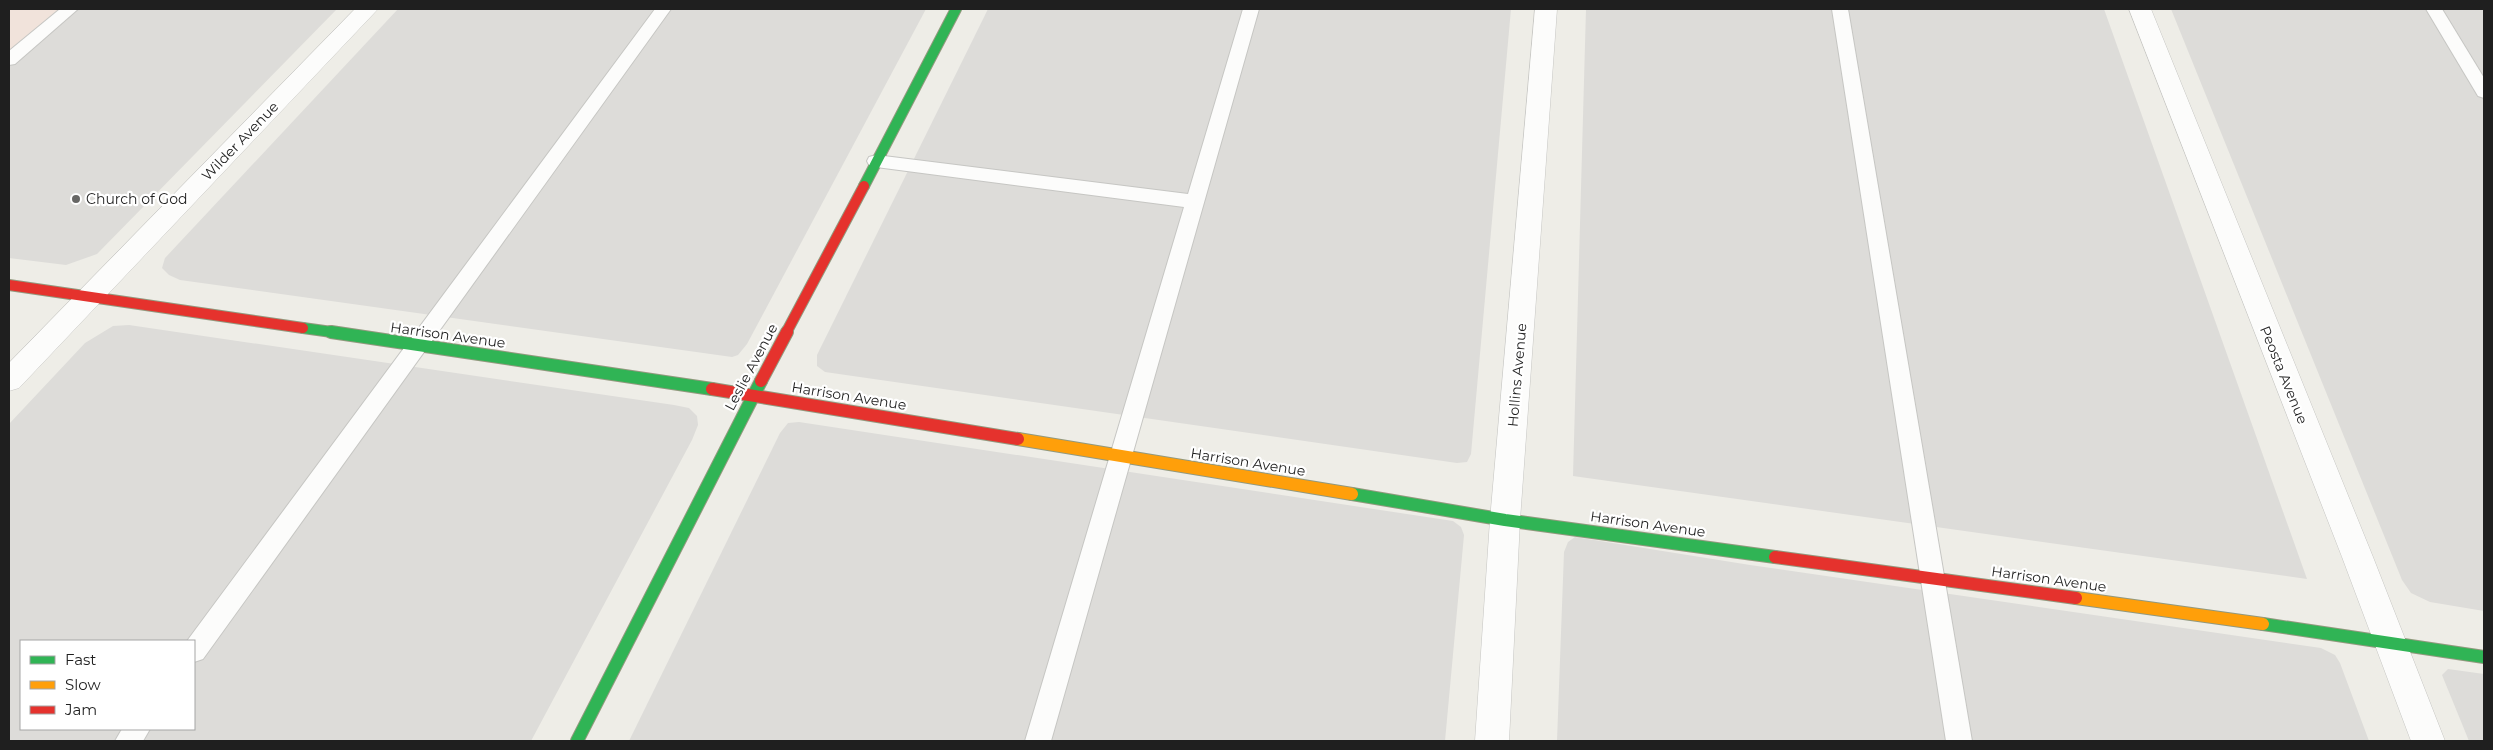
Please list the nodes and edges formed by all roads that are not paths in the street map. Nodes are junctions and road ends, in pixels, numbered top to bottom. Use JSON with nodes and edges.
{"nodes":[{"id":1,"x":70,"y":9,"type":"edge"},
{"id":2,"x":367,"y":9,"type":"edge"},
{"id":3,"x":664,"y":9,"type":"edge"},
{"id":4,"x":956,"y":9,"type":"edge"},
{"id":5,"x":1252,"y":9,"type":"edge"},
{"id":6,"x":1546,"y":9,"type":"edge"},
{"id":7,"x":1840,"y":9,"type":"edge"},
{"id":8,"x":2140,"y":9,"type":"edge"},
{"id":9,"x":2434,"y":9,"type":"edge"},
{"id":10,"x":9,"y":60,"type":"edge"},
{"id":11,"x":2484,"y":92,"type":"edge"},
{"id":12,"x":876,"y":161,"type":"junction"},
{"id":13,"x":1195,"y":202,"type":"junction"},
{"id":14,"x":9,"y":285,"type":"edge"},
{"id":15,"x":89,"y":297,"type":"junction"},
{"id":16,"x":416,"y":346,"type":"junction"},
{"id":17,"x":9,"y":380,"type":"edge"},
{"id":18,"x":754,"y":395,"type":"junction"},
{"id":19,"x":1120,"y":456,"type":"junction"},
{"id":20,"x":1506,"y":520,"type":"junction"},
{"id":21,"x":1932,"y":578,"type":"junction"},
{"id":22,"x":2391,"y":642,"type":"junction"},
{"id":23,"x":195,"y":650,"type":"edge"},
{"id":24,"x":2484,"y":657,"type":"edge"},
{"id":25,"x":136,"y":730,"type":"edge"},
{"id":26,"x":128,"y":741,"type":"edge"},
{"id":27,"x":577,"y":741,"type":"edge"},
{"id":28,"x":1038,"y":741,"type":"edge"},
{"id":29,"x":1492,"y":741,"type":"edge"},
{"id":30,"x":1959,"y":741,"type":"edge"},
{"id":31,"x":2428,"y":741,"type":"edge"}],
"edges":[{"from":1,"to":10,"type":"lane"},
{"from":2,"to":15,"type":"street","name":"Wilder Avenue"},
{"from":3,"to":16,"type":"lane"},
{"from":4,"to":12,"type":"street","name":"Leslie Avenue"},
{"from":5,"to":13,"type":"lane"},
{"from":6,"to":20,"type":"street","name":"Hollins Avenue"},
{"from":7,"to":21,"type":"lane"},
{"from":8,"to":22,"type":"street","name":"Peosta Avenue"},
{"from":9,"to":11,"type":"lane"},
{"from":12,"to":13,"type":"lane"},
{"from":12,"to":18,"type":"street","name":"Leslie Avenue"},
{"from":13,"to":19,"type":"lane"},
{"from":14,"to":15,"type":"street","name":"Harrison Avenue"},
{"from":15,"to":16,"type":"street","name":"Harrison Avenue"},
{"from":15,"to":17,"type":"street","name":"Wilder Avenue"},
{"from":16,"to":18,"type":"street","name":"Harrison Avenue"},
{"from":16,"to":23,"type":"lane"},
{"from":18,"to":19,"type":"street","name":"Harrison Avenue"},
{"from":18,"to":27,"type":"street","name":"Leslie Avenue"},
{"from":19,"to":20,"type":"street","name":"Harrison Avenue"},
{"from":19,"to":28,"type":"lane"},
{"from":20,"to":21,"type":"street","name":"Harrison Avenue"},
{"from":20,"to":29,"type":"street","name":"Hollins Avenue"},
{"from":21,"to":22,"type":"street","name":"Harrison Avenue"},
{"from":21,"to":30,"type":"lane"},
{"from":22,"to":24,"type":"street","name":"Harrison Avenue"},
{"from":22,"to":31,"type":"street","name":"Peosta Avenue"},
{"from":25,"to":26,"type":"lane"}]}
